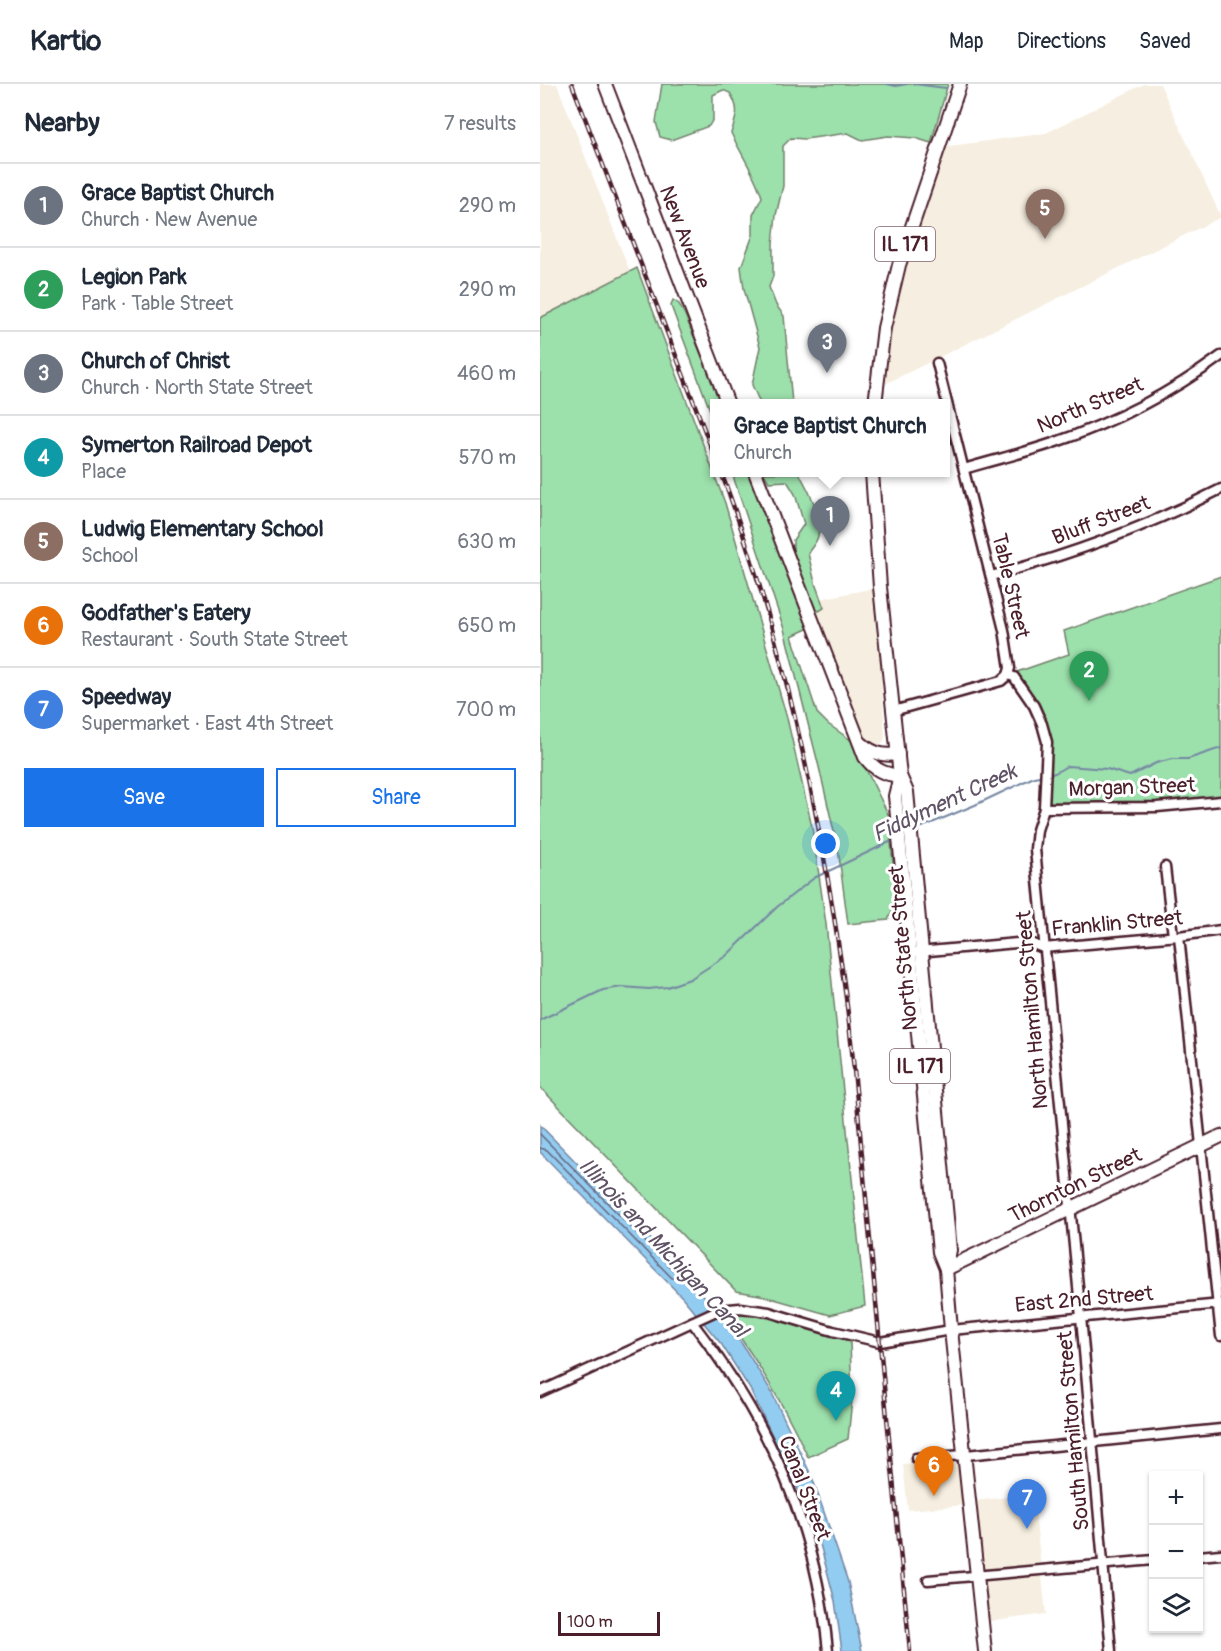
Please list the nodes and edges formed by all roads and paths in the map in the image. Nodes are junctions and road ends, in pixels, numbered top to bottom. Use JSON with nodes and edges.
{"nodes":[{"id":1,"x":605,"y":84,"type":"edge"},
{"id":2,"x":959,"y":88,"type":"edge"},
{"id":3,"x":1221,"y":356,"type":"edge"},
{"id":4,"x":937,"y":363,"type":"dead end"},
{"id":5,"x":726,"y":399,"type":"edge"},
{"id":6,"x":876,"y":399,"type":"edge"},
{"id":7,"x":946,"y":399,"type":"edge"},
{"id":8,"x":950,"y":414,"type":"edge"},
{"id":9,"x":964,"y":469,"type":"junction"},
{"id":10,"x":757,"y":477,"type":"edge"},
{"id":11,"x":873,"y":477,"type":"edge"},
{"id":12,"x":1221,"y":489,"type":"edge"},
{"id":13,"x":991,"y":576,"type":"junction"},
{"id":14,"x":1008,"y":675,"type":"junction"},
{"id":15,"x":893,"y":711,"type":"junction"},
{"id":16,"x":862,"y":744,"type":"junction"},
{"id":17,"x":898,"y":754,"type":"junction"},
{"id":18,"x":900,"y":776,"type":"junction"},
{"id":19,"x":1221,"y":801,"type":"edge"},
{"id":20,"x":1044,"y":808,"type":"junction"},
{"id":21,"x":1166,"y":867,"type":"dead end"},
{"id":22,"x":1221,"y":930,"type":"edge"},
{"id":23,"x":1176,"y":936,"type":"junction"},
{"id":24,"x":1043,"y":948,"type":"junction"},
{"id":25,"x":922,"y":952,"type":"junction"},
{"id":26,"x":909,"y":953,"type":"junction"},
{"id":27,"x":1221,"y":1136,"type":"edge"},
{"id":28,"x":1201,"y":1146,"type":"junction"},
{"id":29,"x":1069,"y":1209,"type":"junction"},
{"id":30,"x":946,"y":1269,"type":"junction"},
{"id":31,"x":1220,"y":1304,"type":"edge"},
{"id":32,"x":1081,"y":1317,"type":"junction"},
{"id":33,"x":692,"y":1322,"type":"junction"},
{"id":34,"x":951,"y":1330,"type":"junction"},
{"id":35,"x":1221,"y":1336,"type":"edge"},
{"id":36,"x":540,"y":1392,"type":"edge"},
{"id":37,"x":1221,"y":1429,"type":"edge"},
{"id":38,"x":1092,"y":1442,"type":"junction"},
{"id":39,"x":966,"y":1455,"type":"junction"},
{"id":40,"x":916,"y":1458,"type":"dead end"},
{"id":41,"x":1221,"y":1554,"type":"edge"},
{"id":42,"x":1203,"y":1556,"type":"edge"},
{"id":43,"x":1149,"y":1560,"type":"edge"},
{"id":44,"x":1103,"y":1565,"type":"junction"},
{"id":45,"x":977,"y":1576,"type":"junction"},
{"id":46,"x":928,"y":1580,"type":"dead end"},
{"id":47,"x":828,"y":1651,"type":"edge"},
{"id":48,"x":985,"y":1651,"type":"edge"},
{"id":49,"x":1111,"y":1651,"type":"edge"}],
"edges":[{"from":1,"to":5,"type":"main road","name":"New Avenue"},
{"from":2,"to":6,"type":"main road","number":"IL 171"},
{"from":3,"to":9,"type":"street","name":"North Street"},
{"from":4,"to":7,"type":"street","name":"Table Street"},
{"from":8,"to":9,"type":"street","name":"Table Street"},
{"from":9,"to":13,"type":"street","name":"Table Street"},
{"from":10,"to":16,"type":"main road"},
{"from":11,"to":15,"type":"main road","name":"North State Street","number":"IL 171"},
{"from":12,"to":13,"type":"street","name":"Bluff Street"},
{"from":13,"to":14,"type":"street","name":"Table Street"},
{"from":14,"to":15,"type":"street"},
{"from":14,"to":20,"type":"street"},
{"from":15,"to":17,"type":"main road","name":"North State Street","number":"IL 171"},
{"from":16,"to":17,"type":"main road"},
{"from":16,"to":18,"type":"main road"},
{"from":17,"to":18,"type":"main road","name":"North State Street","number":"IL 171"},
{"from":18,"to":25,"type":"main road","name":"North State Street","number":"IL 171"},
{"from":18,"to":26,"type":"main road","name":"North State Street","number":"IL 171"},
{"from":19,"to":20,"type":"street","name":"Morgan Street"},
{"from":20,"to":24,"type":"street","name":"North Hamilton Street"},
{"from":21,"to":23,"type":"street"},
{"from":22,"to":23,"type":"street","name":"Franklin Street"},
{"from":23,"to":24,"type":"street","name":"Franklin Street"},
{"from":23,"to":28,"type":"street"},
{"from":24,"to":25,"type":"street","name":"Franklin Street"},
{"from":24,"to":29,"type":"street","name":"North Hamilton Street"},
{"from":25,"to":26,"type":"street","name":"Franklin Street"},
{"from":25,"to":30,"type":"main road","name":"North State Street","number":"IL 171"},
{"from":26,"to":30,"type":"main road","name":"North State Street","number":"IL 171"},
{"from":27,"to":28,"type":"main road","name":"Thornton Street"},
{"from":28,"to":29,"type":"main road","name":"Thornton Street"},
{"from":28,"to":31,"type":"street"},
{"from":29,"to":30,"type":"main road","name":"Thornton Street"},
{"from":29,"to":32,"type":"street","name":"South Hamilton Street"},
{"from":30,"to":34,"type":"main road","number":"IL 171"},
{"from":31,"to":32,"type":"street","name":"East 2nd Street"},
{"from":31,"to":35,"type":"street"},
{"from":32,"to":34,"type":"street","name":"East 2nd Street"},
{"from":32,"to":38,"type":"street","name":"South Hamilton Street"},
{"from":33,"to":34,"type":"street","name":"East 2nd Street"},
{"from":33,"to":36,"type":"street"},
{"from":33,"to":47,"type":"street","name":"Canal Street"},
{"from":34,"to":39,"type":"main road","number":"IL 171"},
{"from":37,"to":38,"type":"street"},
{"from":38,"to":39,"type":"street"},
{"from":38,"to":44,"type":"street","name":"South Hamilton Street"},
{"from":39,"to":40,"type":"street"},
{"from":39,"to":45,"type":"main road","number":"IL 171"},
{"from":41,"to":42,"type":"street"},
{"from":43,"to":44,"type":"street"},
{"from":44,"to":45,"type":"street"},
{"from":44,"to":49,"type":"street","name":"South Hamilton Street"},
{"from":45,"to":46,"type":"street"},
{"from":45,"to":48,"type":"main road","number":"IL 171"}]}
